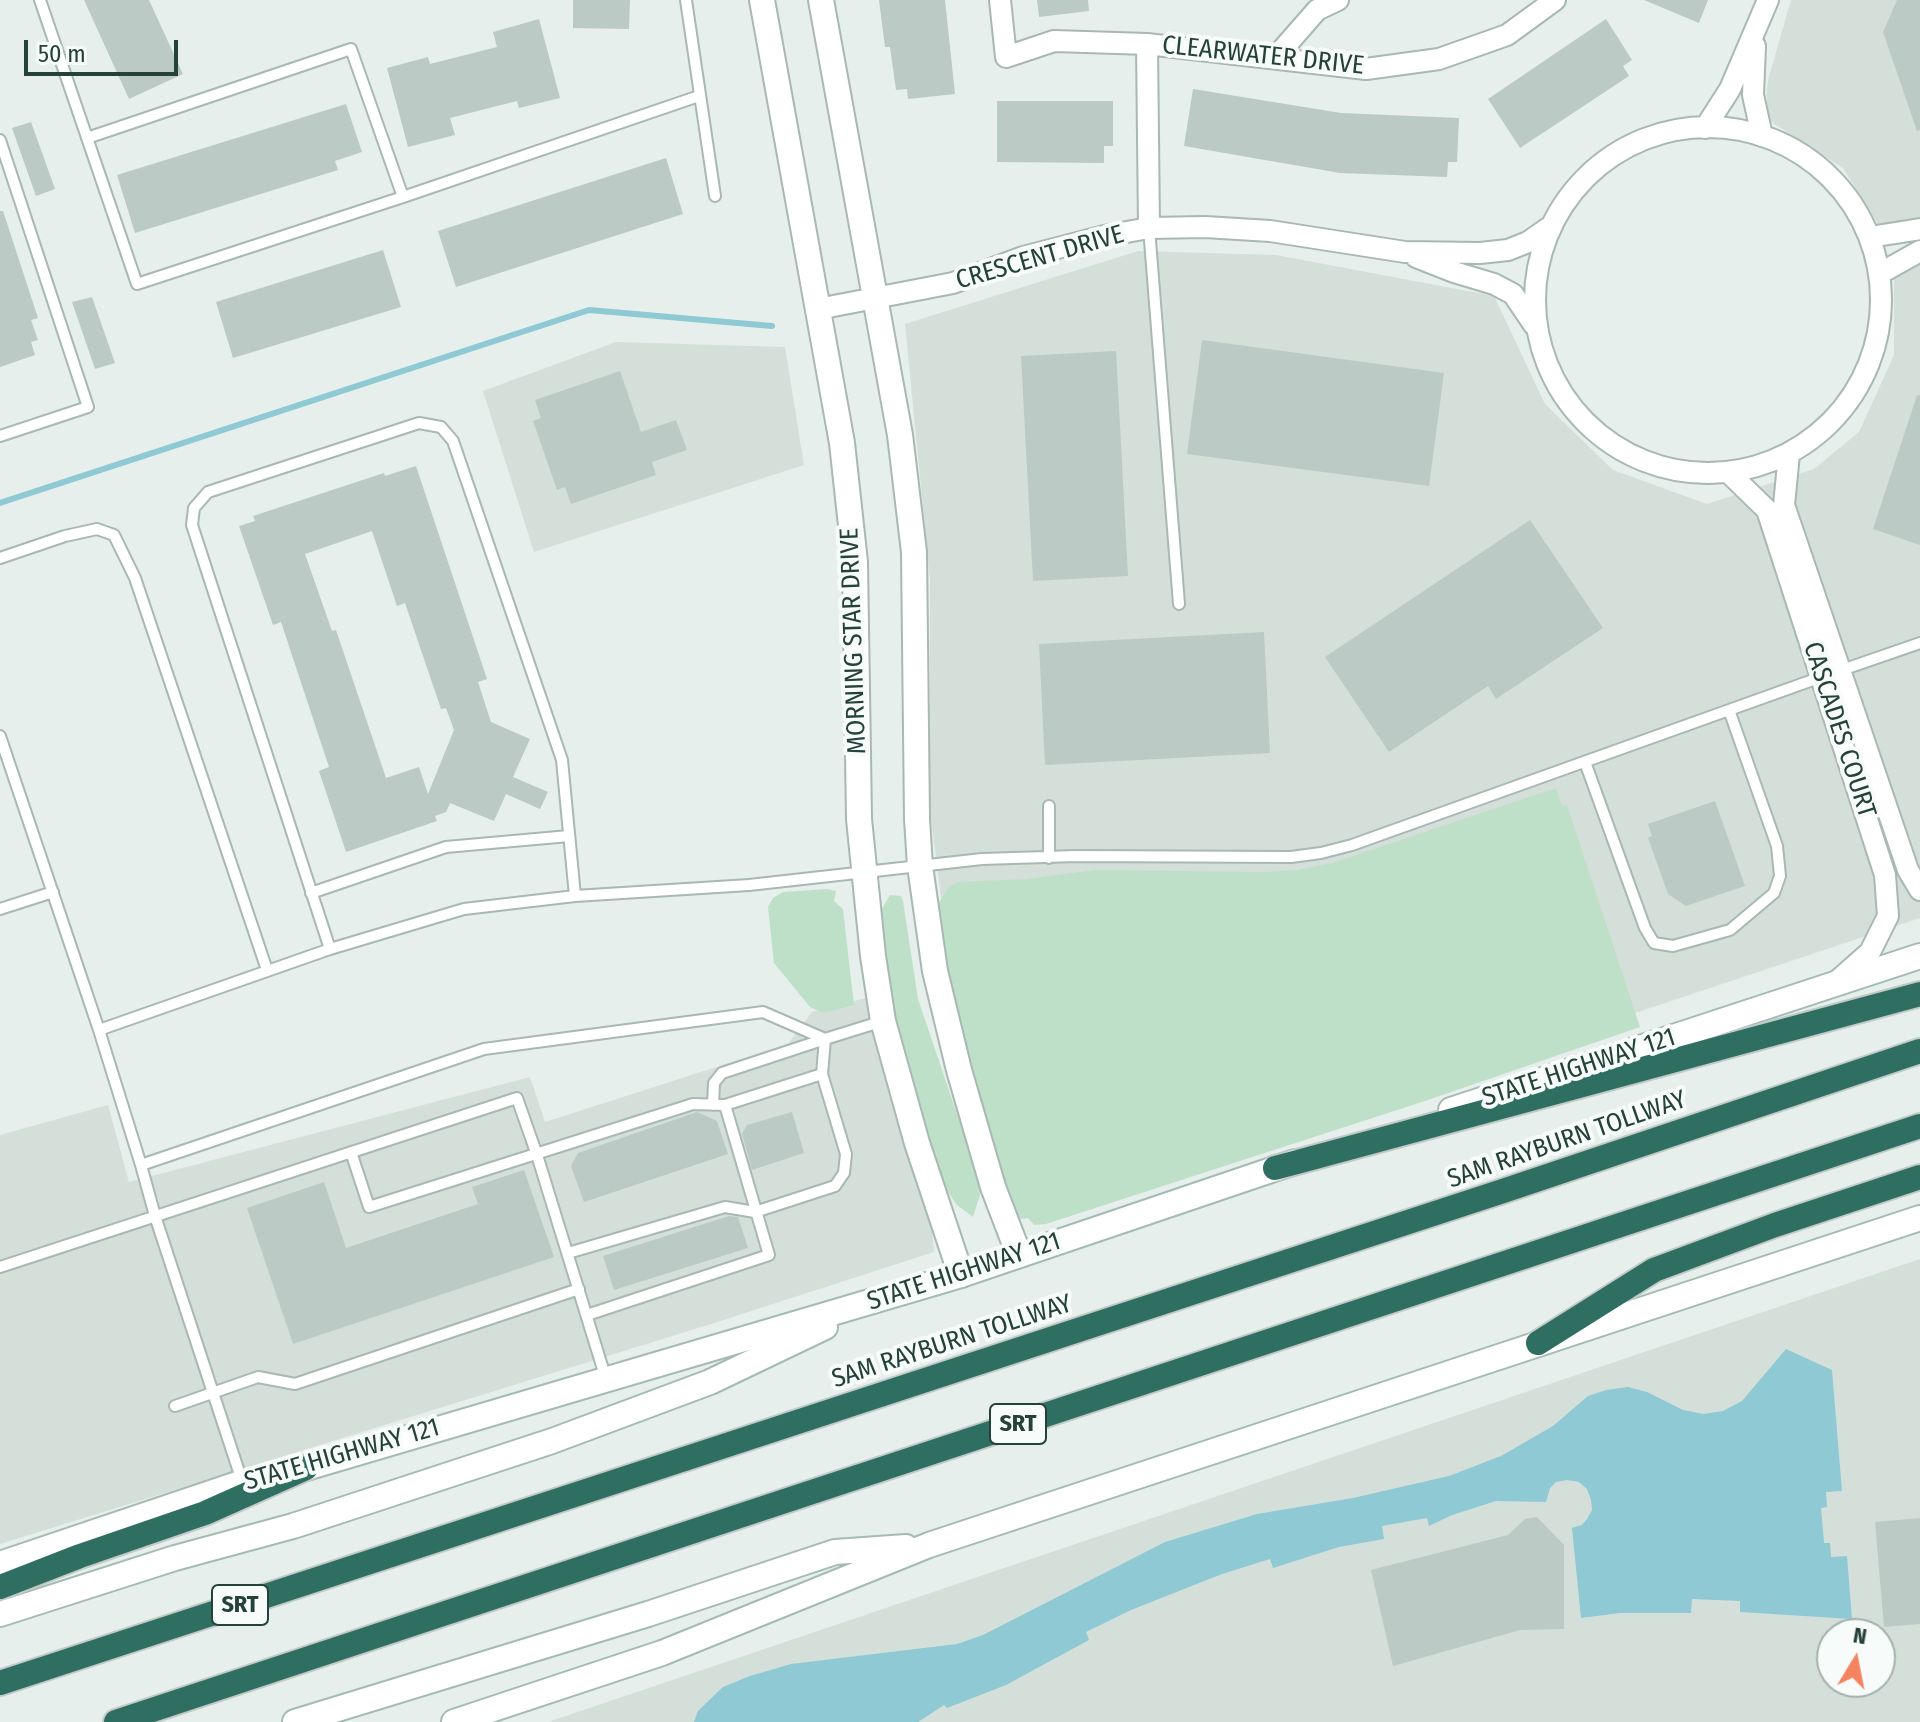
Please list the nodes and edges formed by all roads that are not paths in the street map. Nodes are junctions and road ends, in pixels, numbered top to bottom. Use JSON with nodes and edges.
{"nodes":[{"id":1,"x":40,"y":0,"type":"edge"},
{"id":2,"x":686,"y":0,"type":"edge"},
{"id":3,"x":762,"y":0,"type":"edge"},
{"id":4,"x":821,"y":0,"type":"edge"},
{"id":5,"x":1000,"y":0,"type":"edge"},
{"id":6,"x":1338,"y":0,"type":"edge"},
{"id":7,"x":1555,"y":0,"type":"edge"},
{"id":8,"x":1768,"y":0,"type":"edge"},
{"id":9,"x":1757,"y":31,"type":"junction"},
{"id":10,"x":1147,"y":44,"type":"junction"},
{"id":11,"x":1275,"y":58,"type":"junction"},
{"id":12,"x":699,"y":96,"type":"junction"},
{"id":13,"x":1705,"y":128,"type":"junction"},
{"id":14,"x":1762,"y":136,"type":"junction"},
{"id":15,"x":87,"y":138,"type":"junction"},
{"id":16,"x":0,"y":140,"type":"edge"},
{"id":17,"x":715,"y":196,"type":"dead end"},
{"id":18,"x":403,"y":197,"type":"junction"},
{"id":19,"x":1149,"y":228,"type":"junction"},
{"id":20,"x":1548,"y":228,"type":"junction"},
{"id":21,"x":1920,"y":229,"type":"edge"},
{"id":22,"x":1870,"y":237,"type":"junction"},
{"id":23,"x":1920,"y":251,"type":"edge"},
{"id":24,"x":1405,"y":252,"type":"junction"},
{"id":25,"x":1879,"y":274,"type":"junction"},
{"id":26,"x":874,"y":300,"type":"junction"},
{"id":27,"x":818,"y":309,"type":"junction"},
{"id":28,"x":1534,"y":325,"type":"junction"},
{"id":29,"x":0,"y":436,"type":"edge"},
{"id":30,"x":1789,"y":454,"type":"junction"},
{"id":31,"x":1729,"y":473,"type":"junction"},
{"id":32,"x":0,"y":558,"type":"edge"},
{"id":33,"x":1179,"y":604,"type":"dead end"},
{"id":34,"x":1920,"y":643,"type":"edge"},
{"id":35,"x":1831,"y":674,"type":"junction"},
{"id":36,"x":1729,"y":710,"type":"junction"},
{"id":37,"x":0,"y":736,"type":"edge"},
{"id":38,"x":1585,"y":762,"type":"junction"},
{"id":39,"x":1049,"y":806,"type":"dead end"},
{"id":40,"x":569,"y":836,"type":"junction"},
{"id":41,"x":1049,"y":858,"type":"junction"},
{"id":42,"x":920,"y":866,"type":"junction"},
{"id":43,"x":863,"y":872,"type":"junction"},
{"id":44,"x":1920,"y":890,"type":"edge"},
{"id":45,"x":53,"y":892,"type":"junction"},
{"id":46,"x":311,"y":893,"type":"junction"},
{"id":47,"x":575,"y":896,"type":"junction"},
{"id":48,"x":0,"y":909,"type":"edge"},
{"id":49,"x":330,"y":949,"type":"junction"},
{"id":50,"x":1920,"y":956,"type":"edge"},
{"id":51,"x":267,"y":970,"type":"junction"},
{"id":52,"x":1831,"y":986,"type":"junction"},
{"id":53,"x":1920,"y":994,"type":"edge"},
{"id":54,"x":883,"y":1021,"type":"junction"},
{"id":55,"x":99,"y":1030,"type":"junction"},
{"id":56,"x":825,"y":1039,"type":"junction"},
{"id":57,"x":1920,"y":1051,"type":"edge"},
{"id":58,"x":822,"y":1074,"type":"junction"},
{"id":59,"x":719,"y":1105,"type":"junction"},
{"id":60,"x":1920,"y":1126,"type":"edge"},
{"id":61,"x":351,"y":1152,"type":"junction"},
{"id":62,"x":537,"y":1155,"type":"junction"},
{"id":63,"x":141,"y":1165,"type":"junction"},
{"id":64,"x":1275,"y":1168,"type":"junction"},
{"id":65,"x":1920,"y":1177,"type":"edge"},
{"id":66,"x":755,"y":1212,"type":"junction"},
{"id":67,"x":155,"y":1216,"type":"junction"},
{"id":68,"x":1920,"y":1218,"type":"edge"},
{"id":69,"x":568,"y":1253,"type":"junction"},
{"id":70,"x":1019,"y":1255,"type":"junction"},
{"id":71,"x":0,"y":1267,"type":"edge"},
{"id":72,"x":961,"y":1275,"type":"junction"},
{"id":73,"x":579,"y":1289,"type":"junction"},
{"id":74,"x":892,"y":1295,"type":"junction"},
{"id":75,"x":587,"y":1315,"type":"junction"},
{"id":76,"x":1538,"y":1343,"type":"junction"},
{"id":77,"x":606,"y":1379,"type":"junction"},
{"id":78,"x":213,"y":1392,"type":"junction"},
{"id":79,"x":175,"y":1406,"type":"dead end"},
{"id":80,"x":306,"y":1468,"type":"junction"},
{"id":81,"x":243,"y":1482,"type":"junction"},
{"id":82,"x":929,"y":1545,"type":"junction"},
{"id":83,"x":0,"y":1564,"type":"edge"},
{"id":84,"x":0,"y":1587,"type":"edge"},
{"id":85,"x":0,"y":1614,"type":"edge"},
{"id":86,"x":0,"y":1683,"type":"edge"},
{"id":87,"x":116,"y":1722,"type":"edge"},
{"id":88,"x":295,"y":1722,"type":"edge"},
{"id":89,"x":454,"y":1722,"type":"edge"}],
"edges":[{"from":1,"to":15,"type":"lane"},
{"from":2,"to":12,"type":"lane"},
{"from":3,"to":27,"type":"main road","name":"MORNING STAR DRIVE"},
{"from":4,"to":26,"type":"main road"},
{"from":5,"to":10,"type":"street","name":"CLEARWATER DRIVE"},
{"from":6,"to":11,"type":"street"},
{"from":7,"to":11,"type":"street","name":"CLEARWATER DRIVE"},
{"from":8,"to":9,"type":"street"},
{"from":9,"to":13,"type":"street"},
{"from":9,"to":14,"type":"street"},
{"from":10,"to":11,"type":"street","name":"CLEARWATER DRIVE"},
{"from":10,"to":19,"type":"street"},
{"from":12,"to":17,"type":"lane"},
{"from":12,"to":18,"type":"lane"},
{"from":13,"to":14,"type":"street"},
{"from":13,"to":20,"type":"street"},
{"from":14,"to":22,"type":"street"},
{"from":15,"to":18,"type":"lane"},
{"from":15,"to":18,"type":"lane"},
{"from":16,"to":29,"type":"lane"},
{"from":19,"to":24,"type":"street","name":"CRESCENT DRIVE"},
{"from":19,"to":26,"type":"street","name":"CRESCENT DRIVE"},
{"from":19,"to":33,"type":"lane"},
{"from":20,"to":24,"type":"street","name":"CRESCENT DRIVE"},
{"from":20,"to":28,"type":"street"},
{"from":21,"to":22,"type":"street"},
{"from":22,"to":25,"type":"street"},
{"from":23,"to":25,"type":"street"},
{"from":24,"to":28,"type":"street","name":"CRESCENT DRIVE"},
{"from":25,"to":30,"type":"street"},
{"from":26,"to":27,"type":"street","name":"CRESCENT DRIVE"},
{"from":26,"to":42,"type":"main road"},
{"from":27,"to":43,"type":"main road","name":"MORNING STAR DRIVE"},
{"from":28,"to":31,"type":"street"},
{"from":30,"to":31,"type":"street"},
{"from":30,"to":35,"type":"street","name":"CASCADES COURT"},
{"from":31,"to":35,"type":"street","name":"CASCADES COURT"},
{"from":32,"to":51,"type":"lane"},
{"from":34,"to":35,"type":"lane"},
{"from":35,"to":36,"type":"lane"},
{"from":35,"to":44,"type":"street","name":"CASCADES COURT"},
{"from":35,"to":52,"type":"street","name":"CASCADES COURT"},
{"from":36,"to":38,"type":"lane"},
{"from":36,"to":38,"type":"lane"},
{"from":37,"to":45,"type":"lane"},
{"from":38,"to":41,"type":"lane"},
{"from":39,"to":41,"type":"lane"},
{"from":40,"to":46,"type":"lane"},
{"from":40,"to":46,"type":"lane"},
{"from":40,"to":47,"type":"lane"},
{"from":41,"to":42,"type":"lane"},
{"from":42,"to":43,"type":"lane"},
{"from":42,"to":70,"type":"main road"},
{"from":43,"to":47,"type":"lane"},
{"from":43,"to":54,"type":"main road","name":"MORNING STAR DRIVE"},
{"from":45,"to":48,"type":"lane"},
{"from":45,"to":55,"type":"lane"},
{"from":46,"to":49,"type":"lane"},
{"from":47,"to":49,"type":"lane"},
{"from":49,"to":51,"type":"lane"},
{"from":50,"to":52,"type":"main road","name":"STATE HIGHWAY 121"},
{"from":51,"to":55,"type":"lane"},
{"from":52,"to":64,"type":"main road","name":"STATE HIGHWAY 121"},
{"from":53,"to":64,"type":"highway"},
{"from":54,"to":56,"type":"lane"},
{"from":54,"to":72,"type":"main road","name":"MORNING STAR DRIVE"},
{"from":55,"to":63,"type":"lane"},
{"from":56,"to":58,"type":"lane"},
{"from":56,"to":59,"type":"lane"},
{"from":56,"to":63,"type":"lane"},
{"from":57,"to":86,"type":"highway","name":"SAM RAYBURN TOLLWAY","number":"SRT"},
{"from":58,"to":59,"type":"lane"},
{"from":58,"to":66,"type":"lane"},
{"from":59,"to":62,"type":"lane"},
{"from":59,"to":66,"type":"lane"},
{"from":60,"to":87,"type":"highway","number":"SRT"},
{"from":61,"to":62,"type":"lane"},
{"from":61,"to":62,"type":"lane"},
{"from":61,"to":67,"type":"lane"},
{"from":62,"to":69,"type":"lane"},
{"from":63,"to":67,"type":"lane"},
{"from":64,"to":70,"type":"main road","name":"STATE HIGHWAY 121"},
{"from":65,"to":76,"type":"highway"},
{"from":66,"to":69,"type":"lane"},
{"from":66,"to":75,"type":"lane"},
{"from":67,"to":71,"type":"lane"},
{"from":67,"to":78,"type":"lane"},
{"from":68,"to":76,"type":"main road"},
{"from":69,"to":73,"type":"lane"},
{"from":70,"to":72,"type":"main road","name":"STATE HIGHWAY 121"},
{"from":72,"to":74,"type":"main road","name":"STATE HIGHWAY 121"},
{"from":73,"to":75,"type":"lane"},
{"from":73,"to":78,"type":"lane"},
{"from":74,"to":77,"type":"main road","name":"STATE HIGHWAY 121"},
{"from":74,"to":85,"type":"main road"},
{"from":75,"to":77,"type":"lane"},
{"from":76,"to":82,"type":"main road"},
{"from":77,"to":80,"type":"main road","name":"STATE HIGHWAY 121"},
{"from":78,"to":79,"type":"lane"},
{"from":78,"to":81,"type":"lane"},
{"from":80,"to":81,"type":"main road","name":"STATE HIGHWAY 121"},
{"from":80,"to":84,"type":"highway"},
{"from":81,"to":83,"type":"main road","name":"STATE HIGHWAY 121"},
{"from":82,"to":88,"type":"main road"},
{"from":82,"to":89,"type":"main road"}]}
